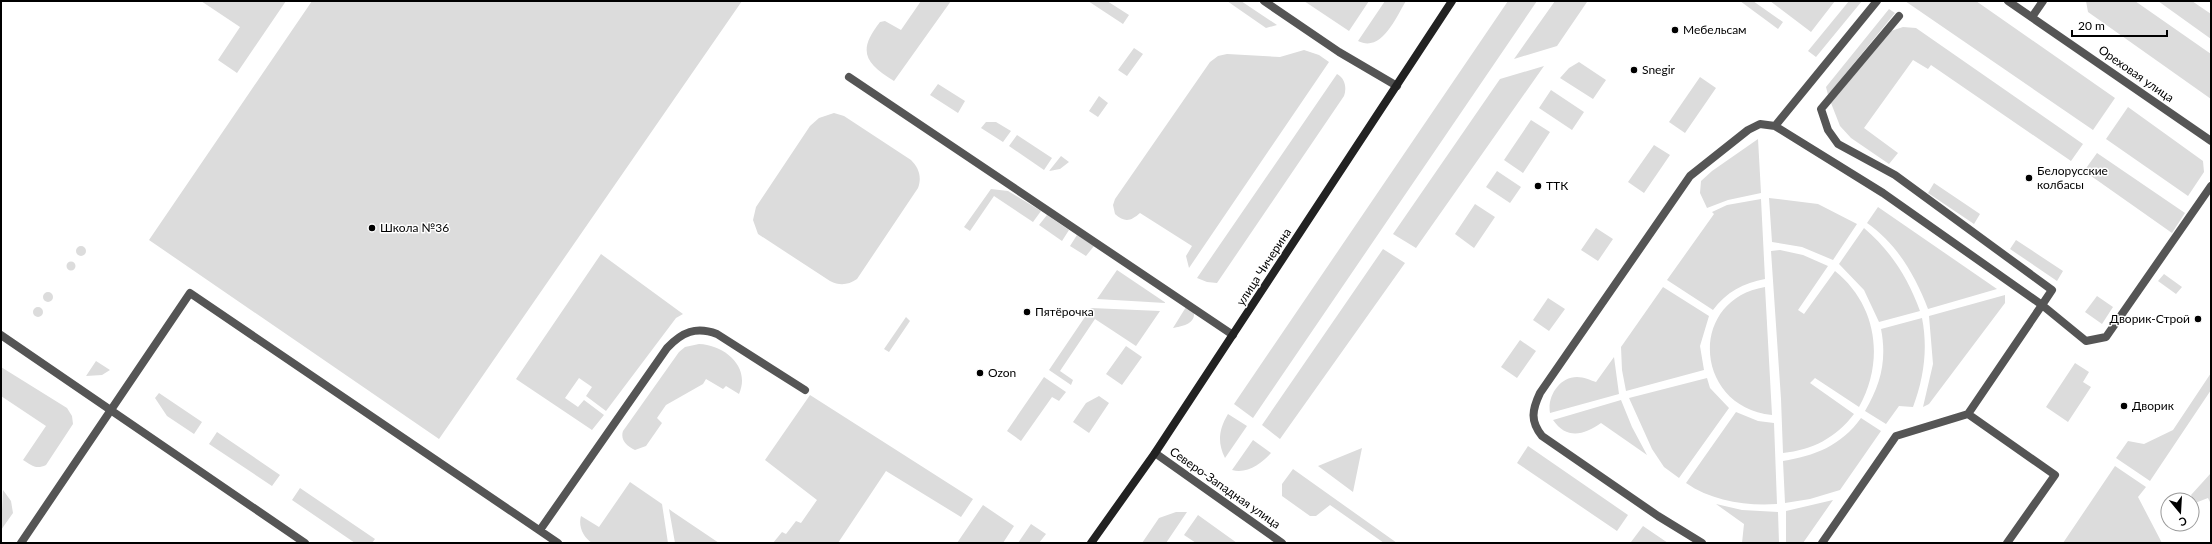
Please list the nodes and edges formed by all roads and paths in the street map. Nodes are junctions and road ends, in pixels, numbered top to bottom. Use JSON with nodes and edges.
{"nodes":[{"id":1,"x":1264,"y":1,"type":"edge"},
{"id":2,"x":1452,"y":1,"type":"edge"},
{"id":3,"x":1877,"y":1,"type":"edge"},
{"id":4,"x":2008,"y":1,"type":"edge"},
{"id":5,"x":2043,"y":1,"type":"edge"},
{"id":6,"x":1899,"y":16,"type":"dead end"},
{"id":7,"x":2032,"y":17,"type":"junction"},
{"id":8,"x":849,"y":77,"type":"dead end"},
{"id":9,"x":1397,"y":86,"type":"junction"},
{"id":10,"x":1775,"y":126,"type":"junction"},
{"id":11,"x":2211,"y":141,"type":"edge"},
{"id":12,"x":2211,"y":186,"type":"edge"},
{"id":13,"x":2042,"y":305,"type":"junction"},
{"id":14,"x":1,"y":335,"type":"edge"},
{"id":15,"x":1233,"y":335,"type":"junction"},
{"id":16,"x":805,"y":390,"type":"dead end"},
{"id":17,"x":110,"y":410,"type":"junction"},
{"id":18,"x":1968,"y":414,"type":"junction"},
{"id":19,"x":1155,"y":453,"type":"junction"},
{"id":20,"x":540,"y":530,"type":"junction"},
{"id":21,"x":21,"y":543,"type":"edge"},
{"id":22,"x":305,"y":543,"type":"edge"},
{"id":23,"x":558,"y":543,"type":"edge"},
{"id":24,"x":1091,"y":543,"type":"edge"},
{"id":25,"x":1282,"y":543,"type":"edge"},
{"id":26,"x":1702,"y":543,"type":"edge"},
{"id":27,"x":1822,"y":543,"type":"edge"},
{"id":28,"x":2007,"y":543,"type":"edge"}],
"edges":[{"from":1,"to":9,"type":"street"},
{"from":2,"to":9,"type":"main road","name":"улица Чичерина"},
{"from":3,"to":10,"type":"street"},
{"from":4,"to":7,"type":"street","name":"Ореховая улица"},
{"from":5,"to":7,"type":"street"},
{"from":6,"to":13,"type":"street"},
{"from":7,"to":11,"type":"street","name":"Ореховая улица"},
{"from":8,"to":15,"type":"street"},
{"from":9,"to":15,"type":"main road","name":"улица Чичерина"},
{"from":10,"to":13,"type":"street"},
{"from":10,"to":26,"type":"street"},
{"from":12,"to":13,"type":"street"},
{"from":13,"to":18,"type":"street"},
{"from":14,"to":17,"type":"street"},
{"from":15,"to":19,"type":"main road","name":"улица Чичерина"},
{"from":16,"to":20,"type":"street"},
{"from":17,"to":20,"type":"street"},
{"from":17,"to":21,"type":"street"},
{"from":17,"to":22,"type":"street"},
{"from":18,"to":27,"type":"street"},
{"from":18,"to":28,"type":"street"},
{"from":19,"to":24,"type":"main road","name":"улица Чичерина"},
{"from":19,"to":25,"type":"street","name":"Северо-Западная улица"},
{"from":20,"to":23,"type":"street"}]}
